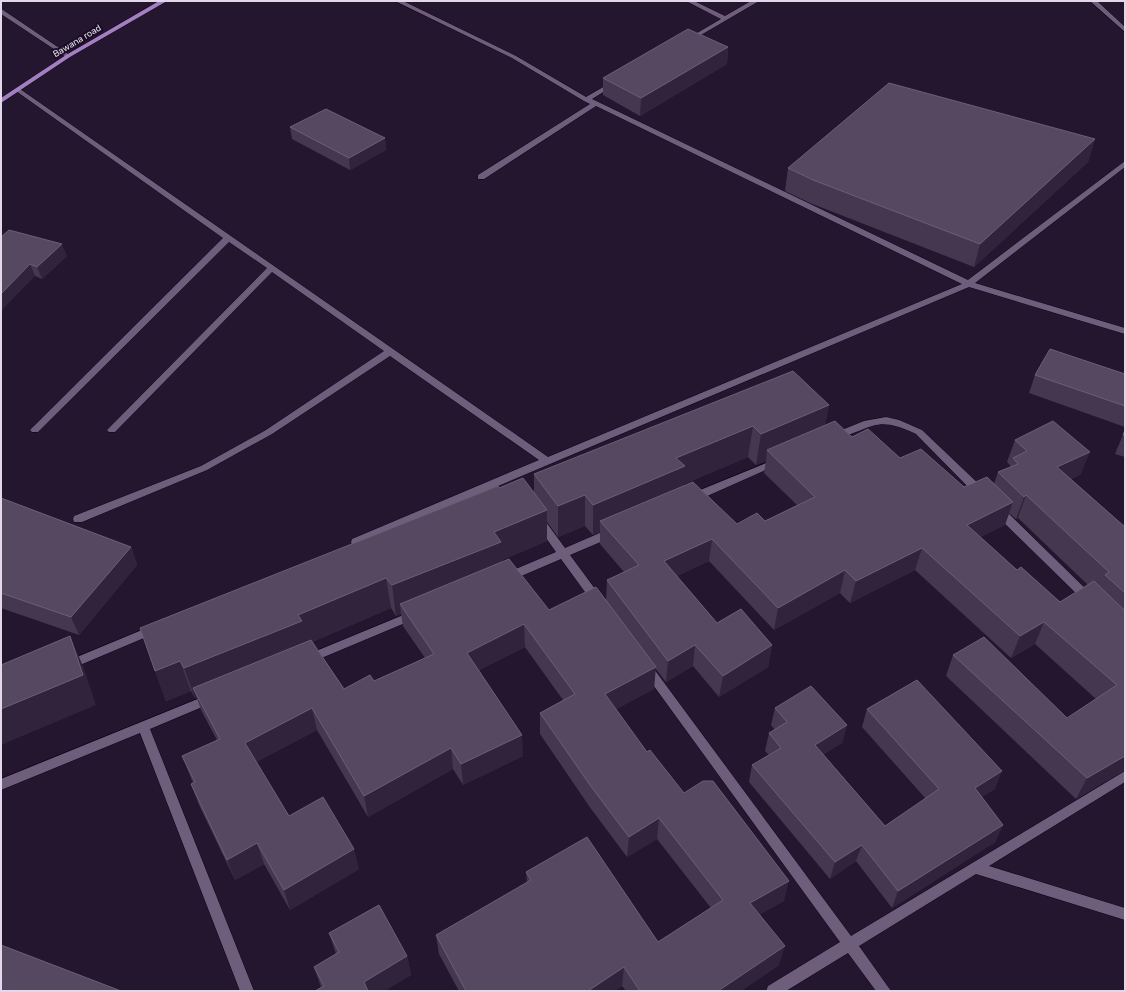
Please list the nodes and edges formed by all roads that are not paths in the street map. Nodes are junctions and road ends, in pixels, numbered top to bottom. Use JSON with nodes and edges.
{"nodes":[{"id":1,"x":164,"y":1,"type":"edge"},
{"id":2,"x":398,"y":1,"type":"edge"},
{"id":3,"x":689,"y":1,"type":"edge"},
{"id":4,"x":756,"y":1,"type":"edge"},
{"id":5,"x":1093,"y":1,"type":"edge"},
{"id":6,"x":1,"y":10,"type":"edge"},
{"id":7,"x":4,"y":16,"type":"edge"},
{"id":8,"x":726,"y":19,"type":"junction"},
{"id":9,"x":1125,"y":30,"type":"edge"},
{"id":10,"x":682,"y":44,"type":"edge"},
{"id":11,"x":68,"y":56,"type":"junction"},
{"id":12,"x":620,"y":80,"type":"edge"},
{"id":13,"x":18,"y":90,"type":"junction"},
{"id":14,"x":586,"y":100,"type":"junction"},
{"id":15,"x":1,"y":101,"type":"edge"},
{"id":16,"x":596,"y":103,"type":"junction"},
{"id":17,"x":1125,"y":163,"type":"edge"},
{"id":18,"x":481,"y":177,"type":"dead end"},
{"id":19,"x":229,"y":237,"type":"junction"},
{"id":20,"x":272,"y":268,"type":"junction"},
{"id":21,"x":969,"y":284,"type":"junction"},
{"id":22,"x":1125,"y":331,"type":"edge"},
{"id":23,"x":391,"y":351,"type":"junction"},
{"id":24,"x":35,"y":430,"type":"dead end"},
{"id":25,"x":112,"y":430,"type":"dead end"},
{"id":26,"x":824,"y":441,"type":"edge"},
{"id":27,"x":788,"y":456,"type":"edge"},
{"id":28,"x":546,"y":460,"type":"junction"},
{"id":29,"x":507,"y":477,"type":"junction"},
{"id":30,"x":517,"y":490,"type":"edge"},
{"id":31,"x":680,"y":503,"type":"edge"},
{"id":32,"x":531,"y":509,"type":"edge"},
{"id":33,"x":78,"y":519,"type":"dead end"},
{"id":34,"x":622,"y":528,"type":"edge"},
{"id":35,"x":346,"y":547,"type":"edge"},
{"id":36,"x":564,"y":554,"type":"junction"},
{"id":37,"x":497,"y":581,"type":"edge"},
{"id":38,"x":1097,"y":608,"type":"edge"},
{"id":39,"x":423,"y":611,"type":"edge"},
{"id":40,"x":606,"y":611,"type":"edge"},
{"id":41,"x":162,"y":625,"type":"edge"},
{"id":42,"x":638,"y":656,"type":"edge"},
{"id":43,"x":298,"y":663,"type":"edge"},
{"id":44,"x":60,"y":670,"type":"edge"},
{"id":45,"x":217,"y":696,"type":"edge"},
{"id":46,"x":143,"y":727,"type":"junction"},
{"id":47,"x":1125,"y":776,"type":"edge"},
{"id":48,"x":1,"y":786,"type":"edge"},
{"id":49,"x":975,"y":868,"type":"junction"},
{"id":50,"x":1125,"y":914,"type":"edge"},
{"id":51,"x":849,"y":945,"type":"junction"},
{"id":52,"x":247,"y":991,"type":"edge"},
{"id":53,"x":773,"y":991,"type":"edge"},
{"id":54,"x":884,"y":991,"type":"edge"}],
"edges":[{"from":1,"to":11,"type":"main road","name":"Bawana road"},
{"from":2,"to":14,"type":"street"},
{"from":3,"to":8,"type":"street"},
{"from":4,"to":8,"type":"street"},
{"from":5,"to":9,"type":"street"},
{"from":6,"to":7,"type":"street"},
{"from":7,"to":11,"type":"street"},
{"from":8,"to":10,"type":"street"},
{"from":11,"to":13,"type":"main road","name":"Bawana road"},
{"from":12,"to":14,"type":"street"},
{"from":13,"to":15,"type":"main road","name":"Bawana road"},
{"from":13,"to":19,"type":"street"},
{"from":14,"to":16,"type":"street"},
{"from":16,"to":18,"type":"street"},
{"from":16,"to":21,"type":"street"},
{"from":17,"to":21,"type":"street"},
{"from":19,"to":20,"type":"street"},
{"from":19,"to":24,"type":"street"},
{"from":20,"to":23,"type":"street"},
{"from":20,"to":25,"type":"street"},
{"from":21,"to":22,"type":"street"},
{"from":21,"to":28,"type":"street"},
{"from":23,"to":28,"type":"street"},
{"from":23,"to":33,"type":"street"},
{"from":26,"to":38,"type":"street"},
{"from":27,"to":31,"type":"street"},
{"from":28,"to":29,"type":"street"},
{"from":29,"to":30,"type":"street"},
{"from":29,"to":35,"type":"street"},
{"from":32,"to":36,"type":"street"},
{"from":34,"to":36,"type":"street"},
{"from":36,"to":37,"type":"street"},
{"from":36,"to":40,"type":"street"},
{"from":39,"to":43,"type":"street"},
{"from":41,"to":44,"type":"street"},
{"from":42,"to":51,"type":"street"},
{"from":45,"to":46,"type":"street"},
{"from":46,"to":48,"type":"street"},
{"from":46,"to":52,"type":"street"},
{"from":47,"to":49,"type":"street"},
{"from":49,"to":50,"type":"street"},
{"from":49,"to":51,"type":"street"},
{"from":51,"to":53,"type":"street"},
{"from":51,"to":54,"type":"street"}]}
